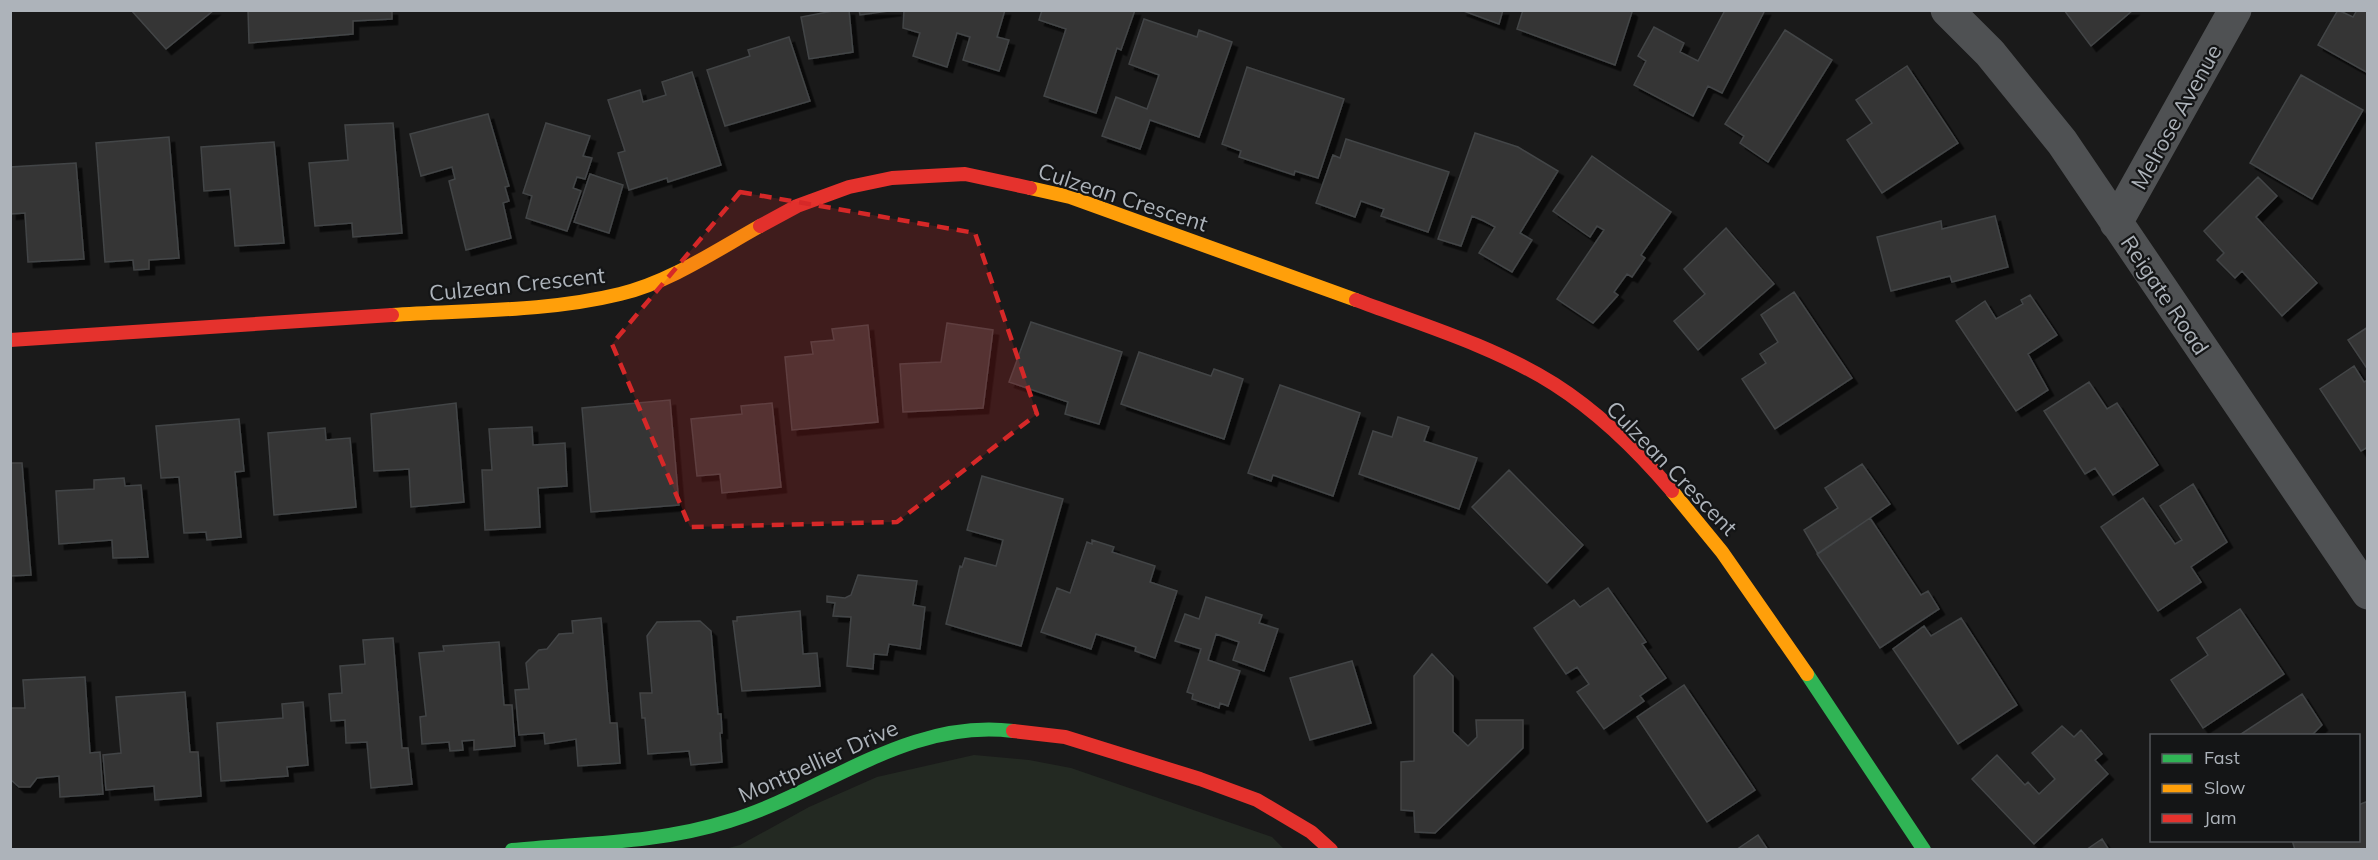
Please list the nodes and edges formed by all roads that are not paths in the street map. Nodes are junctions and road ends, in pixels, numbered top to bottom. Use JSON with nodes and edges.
{"nodes":[{"id":1,"x":1947,"y":10,"type":"edge"},
{"id":2,"x":2235,"y":10,"type":"edge"},
{"id":3,"x":2116,"y":223,"type":"junction"},
{"id":4,"x":10,"y":340,"type":"edge"},
{"id":5,"x":2367,"y":593,"type":"edge"},
{"id":6,"x":512,"y":849,"type":"edge"},
{"id":7,"x":1331,"y":849,"type":"edge"},
{"id":8,"x":1924,"y":849,"type":"edge"}],
"edges":[{"from":1,"to":3,"type":"street","name":"Reigate Road"},
{"from":2,"to":3,"type":"street","name":"Melrose Avenue"},
{"from":3,"to":5,"type":"street","name":"Reigate Road"},
{"from":4,"to":8,"type":"street","name":"Culzean Crescent"},
{"from":6,"to":7,"type":"street","name":"Montpellier Drive"}]}
